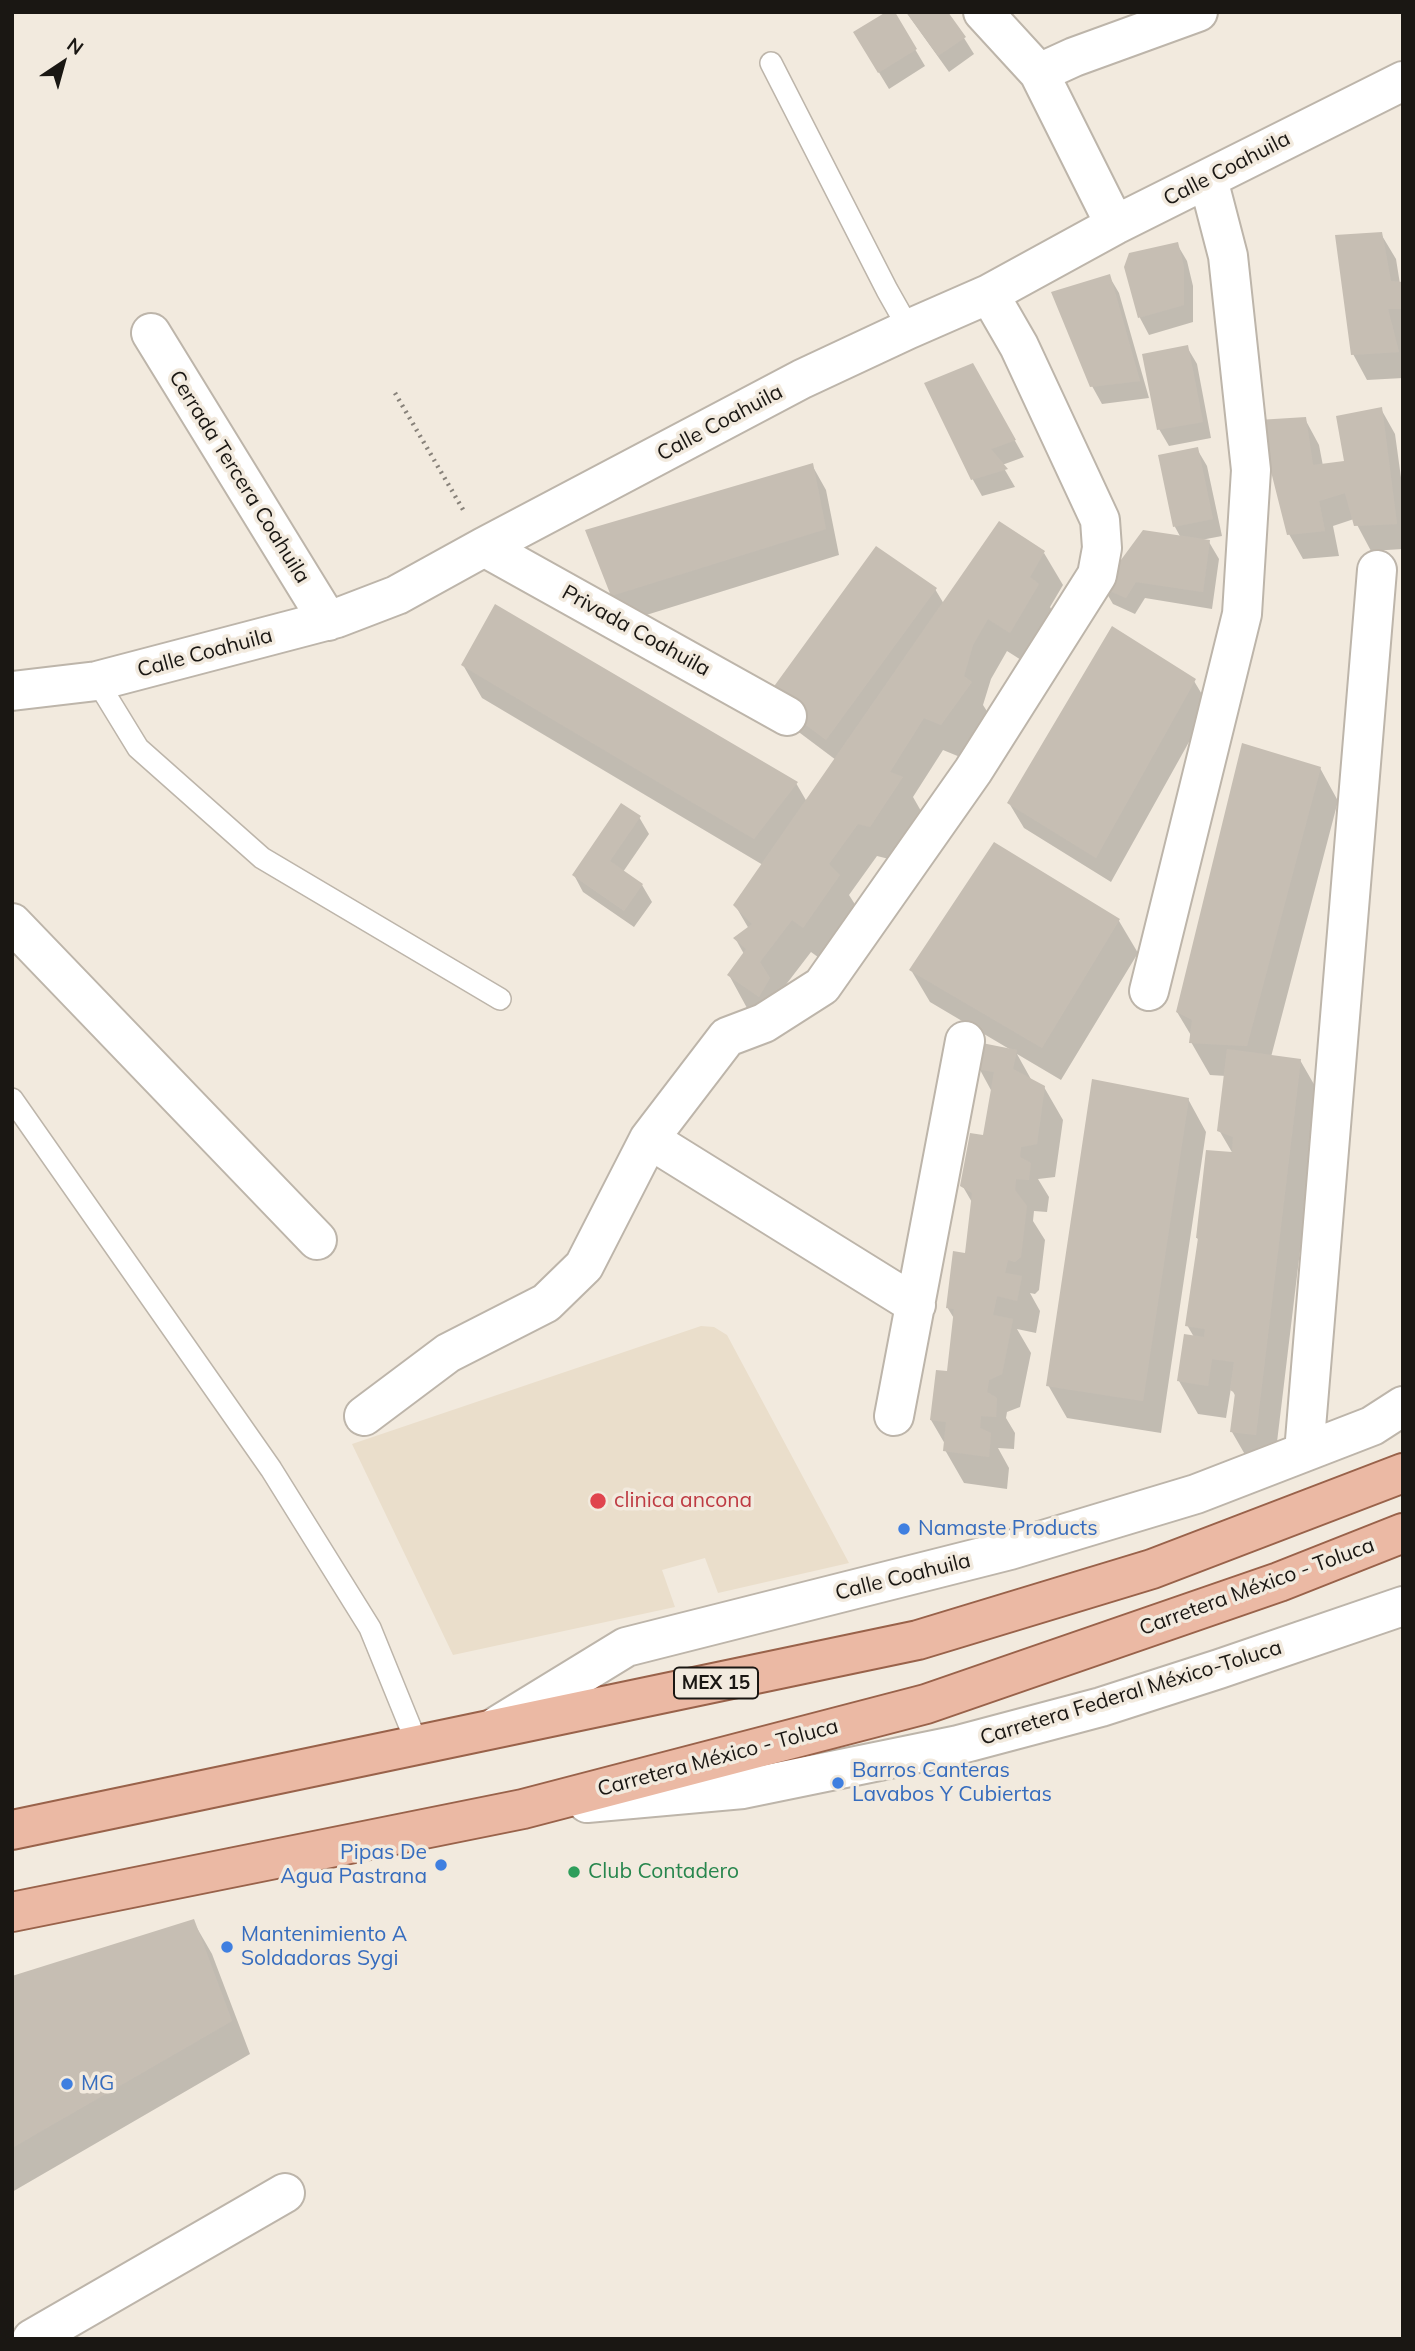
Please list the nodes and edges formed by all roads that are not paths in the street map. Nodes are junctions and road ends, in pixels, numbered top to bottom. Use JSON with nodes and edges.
{"nodes":[{"id":1,"x":983,"y":12,"type":"edge"},
{"id":2,"x":1198,"y":12,"type":"edge"},
{"id":3,"x":771,"y":63,"type":"dead end"},
{"id":4,"x":1039,"y":73,"type":"junction"},
{"id":5,"x":1403,"y":81,"type":"edge"},
{"id":6,"x":1208,"y":179,"type":"junction"},
{"id":7,"x":1115,"y":225,"type":"junction"},
{"id":8,"x":989,"y":294,"type":"junction"},
{"id":9,"x":909,"y":328,"type":"junction"},
{"id":10,"x":151,"y":333,"type":"dead end"},
{"id":11,"x":484,"y":547,"type":"junction"},
{"id":12,"x":1377,"y":570,"type":"dead end"},
{"id":13,"x":328,"y":621,"type":"junction"},
{"id":14,"x":97,"y":681,"type":"junction"},
{"id":15,"x":12,"y":691,"type":"edge"},
{"id":16,"x":788,"y":716,"type":"dead end"},
{"id":17,"x":12,"y":923,"type":"edge"},
{"id":18,"x":1149,"y":991,"type":"dead end"},
{"id":19,"x":500,"y":999,"type":"dead end"},
{"id":20,"x":965,"y":1041,"type":"dead end"},
{"id":21,"x":12,"y":1099,"type":"edge"},
{"id":22,"x":649,"y":1139,"type":"junction"},
{"id":23,"x":317,"y":1240,"type":"dead end"},
{"id":24,"x":916,"y":1305,"type":"junction"},
{"id":25,"x":1403,"y":1406,"type":"edge"},
{"id":26,"x":364,"y":1416,"type":"dead end"},
{"id":27,"x":894,"y":1416,"type":"dead end"},
{"id":28,"x":1304,"y":1452,"type":"junction"},
{"id":29,"x":1403,"y":1473,"type":"edge"},
{"id":30,"x":1403,"y":1533,"type":"edge"},
{"id":31,"x":1403,"y":1606,"type":"edge"},
{"id":32,"x":490,"y":1731,"type":"junction"},
{"id":33,"x":418,"y":1746,"type":"junction"},
{"id":34,"x":523,"y":1809,"type":"junction"},
{"id":35,"x":12,"y":1830,"type":"edge"},
{"id":36,"x":12,"y":1912,"type":"edge"},
{"id":37,"x":285,"y":2193,"type":"dead end"},
{"id":38,"x":32,"y":2339,"type":"edge"}],
"edges":[{"from":1,"to":4,"type":"street"},
{"from":2,"to":4,"type":"street"},
{"from":3,"to":9,"type":"lane"},
{"from":4,"to":7,"type":"street"},
{"from":5,"to":6,"type":"street","name":"Calle Coahuila"},
{"from":6,"to":7,"type":"street","name":"Calle Coahuila"},
{"from":6,"to":18,"type":"street"},
{"from":7,"to":8,"type":"street","name":"Calle Coahuila"},
{"from":8,"to":9,"type":"street","name":"Calle Coahuila"},
{"from":8,"to":22,"type":"street"},
{"from":9,"to":11,"type":"street","name":"Calle Coahuila"},
{"from":10,"to":13,"type":"street","name":"Cerrada Tercera Coahuila"},
{"from":11,"to":13,"type":"street","name":"Calle Coahuila"},
{"from":11,"to":16,"type":"street","name":"Privada Coahuila"},
{"from":12,"to":28,"type":"street"},
{"from":13,"to":14,"type":"street","name":"Calle Coahuila"},
{"from":14,"to":15,"type":"street","name":"Calle Coahuila"},
{"from":14,"to":19,"type":"lane"},
{"from":17,"to":23,"type":"street"},
{"from":20,"to":24,"type":"street"},
{"from":21,"to":33,"type":"lane"},
{"from":22,"to":24,"type":"street"},
{"from":22,"to":26,"type":"street"},
{"from":24,"to":27,"type":"street"},
{"from":25,"to":28,"type":"street","name":"Calle Coahuila"},
{"from":28,"to":32,"type":"street","name":"Calle Coahuila"},
{"from":29,"to":32,"type":"main road","number":"MEX 15"},
{"from":30,"to":34,"type":"main road","name":"Carretera México - Toluca"},
{"from":31,"to":34,"type":"street","name":"Carretera Federal México-Toluca"},
{"from":32,"to":33,"type":"main road","number":"MEX 15"},
{"from":33,"to":35,"type":"main road","number":"MEX 15"},
{"from":34,"to":36,"type":"main road","name":"Carretera México - Toluca"},
{"from":37,"to":38,"type":"street"}]}
